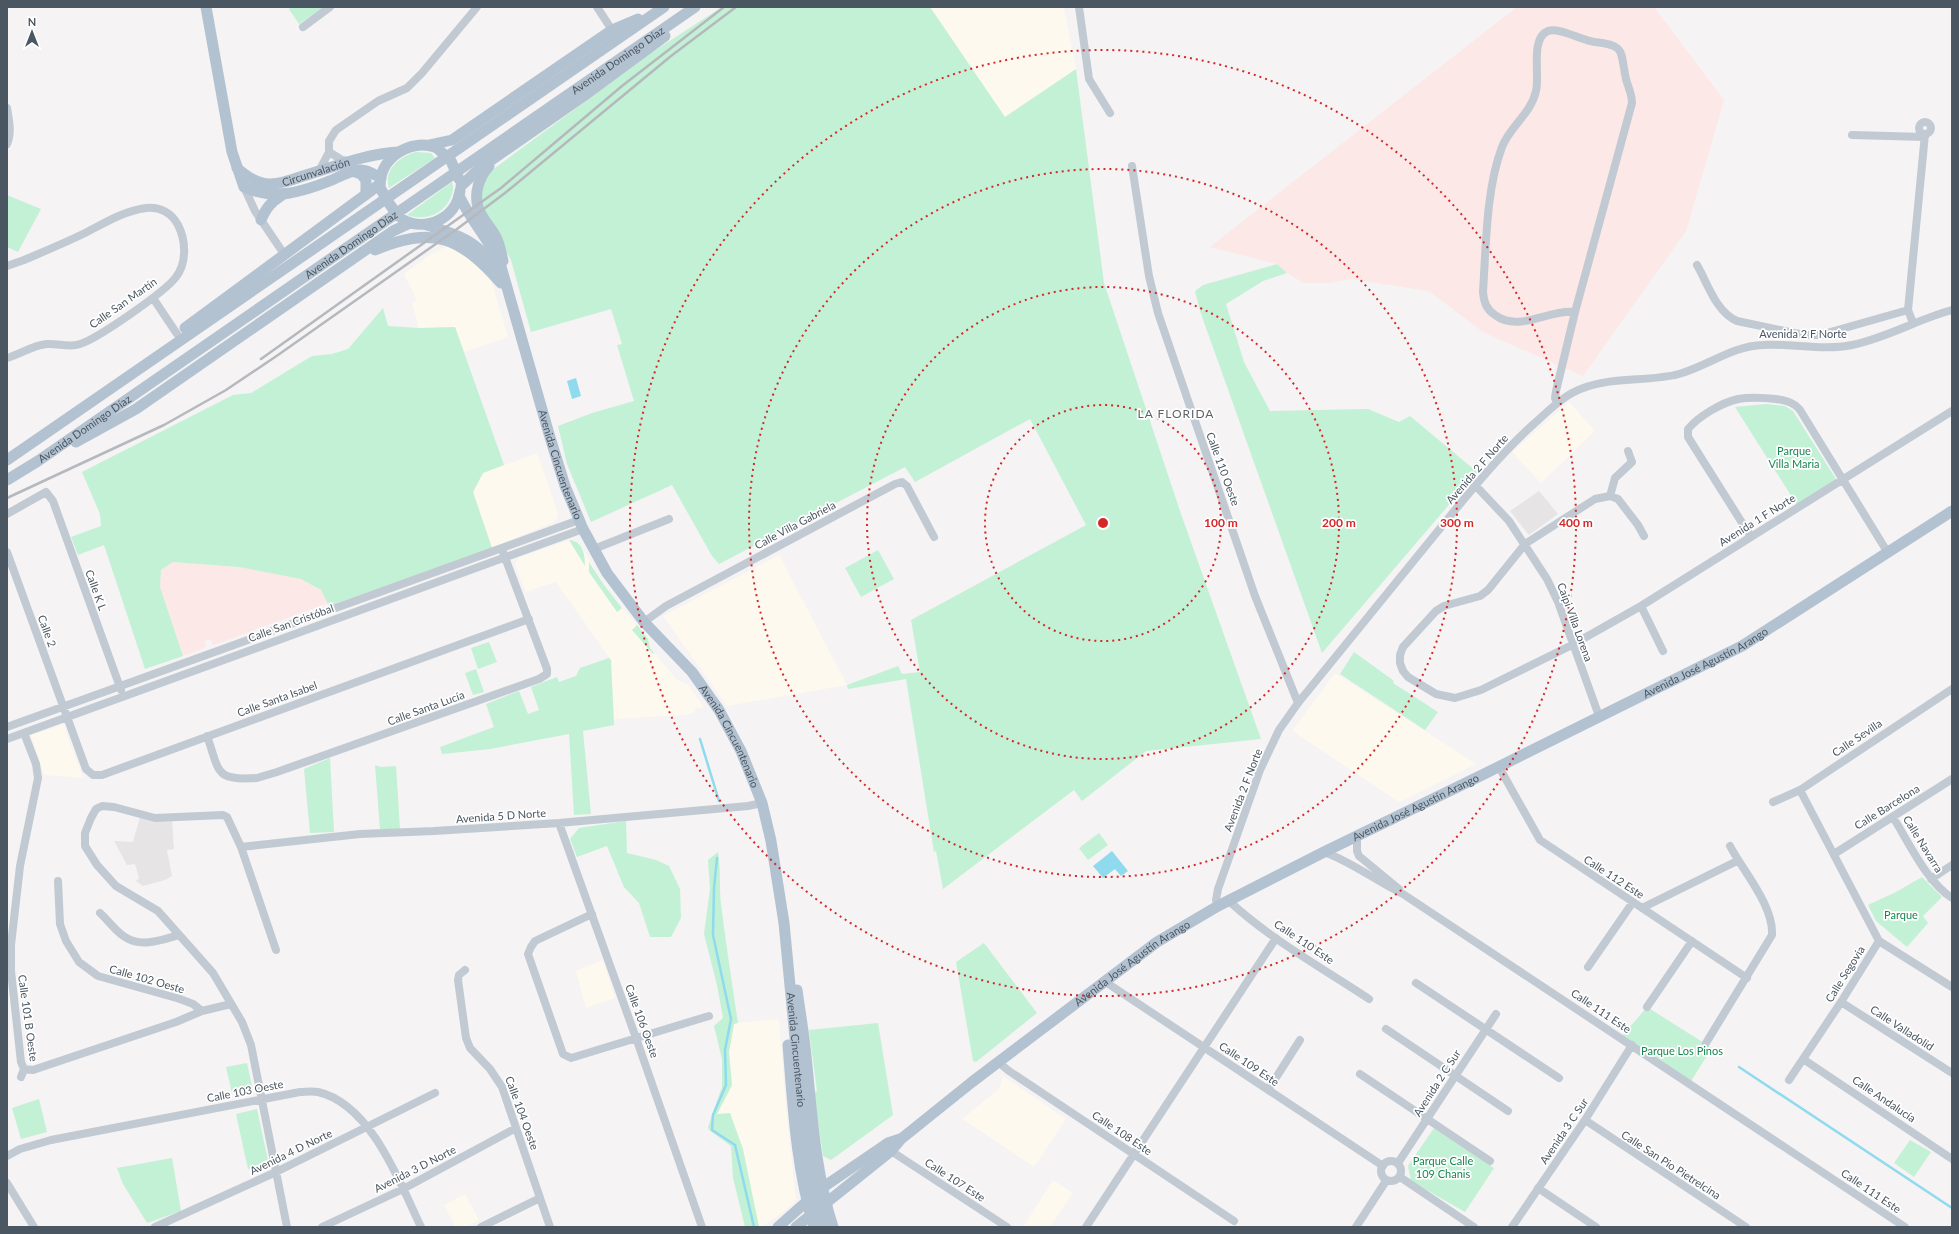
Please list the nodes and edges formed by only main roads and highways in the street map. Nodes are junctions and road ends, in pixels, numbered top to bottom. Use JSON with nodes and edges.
{"nodes":[{"id":1,"x":206,"y":7,"type":"edge"},
{"id":2,"x":694,"y":7,"type":"edge"},
{"id":3,"x":698,"y":7,"type":"edge"},
{"id":4,"x":663,"y":8,"type":"edge"},
{"id":5,"x":433,"y":147,"type":"junction"},
{"id":6,"x":398,"y":152,"type":"junction"},
{"id":7,"x":498,"y":156,"type":"junction"},
{"id":8,"x":351,"y":166,"type":"junction"},
{"id":9,"x":237,"y":168,"type":"junction"},
{"id":10,"x":381,"y":183,"type":"junction"},
{"id":11,"x":460,"y":187,"type":"junction"},
{"id":12,"x":366,"y":194,"type":"junction"},
{"id":13,"x":282,"y":195,"type":"junction"},
{"id":14,"x":261,"y":220,"type":"road end"},
{"id":15,"x":410,"y":223,"type":"junction"},
{"id":16,"x":427,"y":225,"type":"junction"},
{"id":17,"x":354,"y":259,"type":"junction"},
{"id":18,"x":504,"y":286,"type":"junction"},
{"id":19,"x":56,"y":426,"type":"junction"},
{"id":20,"x":7,"y":460,"type":"edge"},
{"id":21,"x":38,"y":461,"type":"junction"},
{"id":22,"x":7,"y":480,"type":"edge"},
{"id":23,"x":1952,"y":511,"type":"edge"},
{"id":24,"x":787,"y":959,"type":"junction"},
{"id":25,"x":901,"y":1139,"type":"junction"},
{"id":26,"x":822,"y":1188,"type":"junction"},
{"id":27,"x":807,"y":1202,"type":"junction"},
{"id":28,"x":826,"y":1203,"type":"junction"},
{"id":29,"x":811,"y":1216,"type":"junction"},
{"id":30,"x":778,"y":1227,"type":"edge"},
{"id":31,"x":796,"y":1227,"type":"edge"},
{"id":32,"x":814,"y":1227,"type":"edge"},
{"id":33,"x":824,"y":1227,"type":"edge"},
{"id":34,"x":833,"y":1227,"type":"edge"}],
"edges":[{"from":1,"to":9,"type":"main road"},
{"from":2,"to":21,"type":"main road","name":"Avenida Domingo Díaz"},
{"from":3,"to":7,"type":"main road"},
{"from":4,"to":5,"type":"main road"},
{"from":4,"to":19,"type":"main road","name":"Avenida Domingo Díaz"},
{"from":5,"to":6,"type":"main road"},
{"from":5,"to":11,"type":"main road","bridge":true},
{"from":6,"to":8,"type":"main road","name":"Circunvalación"},
{"from":6,"to":10,"type":"main road"},
{"from":7,"to":11,"type":"main road"},
{"from":7,"to":18,"type":"main road"},
{"from":8,"to":9,"type":"main road","name":"Circunvalación"},
{"from":8,"to":10,"type":"main road","name":"Circunvalación"},
{"from":8,"to":12,"type":"main road"},
{"from":8,"to":13,"type":"main road","name":"Circunvalación"},
{"from":9,"to":13,"type":"main road","name":"Circunvalación"},
{"from":10,"to":12,"type":"main road"},
{"from":10,"to":15,"type":"main road","bridge":true},
{"from":11,"to":16,"type":"main road"},
{"from":11,"to":18,"type":"main road","name":"Avenida Cincuentenario"},
{"from":12,"to":19,"type":"main road"},
{"from":13,"to":14,"type":"main road"},
{"from":15,"to":16,"type":"main road"},
{"from":15,"to":17,"type":"main road"},
{"from":16,"to":18,"type":"main road","name":"Avenida Cincuentenario"},
{"from":17,"to":18,"type":"main road"},
{"from":17,"to":21,"type":"main road"},
{"from":18,"to":24,"type":"main road","name":"Avenida Cincuentenario"},
{"from":19,"to":20,"type":"main road","name":"Avenida Domingo Díaz"},
{"from":21,"to":22,"type":"main road","name":"Avenida Domingo Díaz"},
{"from":23,"to":25,"type":"main road","name":"Avenida José Agustín Arango"},
{"from":24,"to":26,"type":"main road"},
{"from":24,"to":27,"type":"main road"},
{"from":24,"to":33,"type":"main road","name":"Avenida Cincuentenario","bridge":true},
{"from":25,"to":26,"type":"main road","name":"Avenida José Agustín Arango"},
{"from":25,"to":28,"type":"main road","name":"Avenida José Agustín Arango"},
{"from":26,"to":27,"type":"main road","name":"Avenida José Agustín Arango"},
{"from":26,"to":28,"type":"main road"},
{"from":27,"to":29,"type":"main road"},
{"from":27,"to":30,"type":"main road","name":"Avenida José Agustín Arango"},
{"from":28,"to":29,"type":"main road","name":"Avenida José Agustín Arango"},
{"from":28,"to":34,"type":"main road"},
{"from":29,"to":31,"type":"main road","name":"Avenida José Agustín Arango"},
{"from":29,"to":32,"type":"main road"}]}
